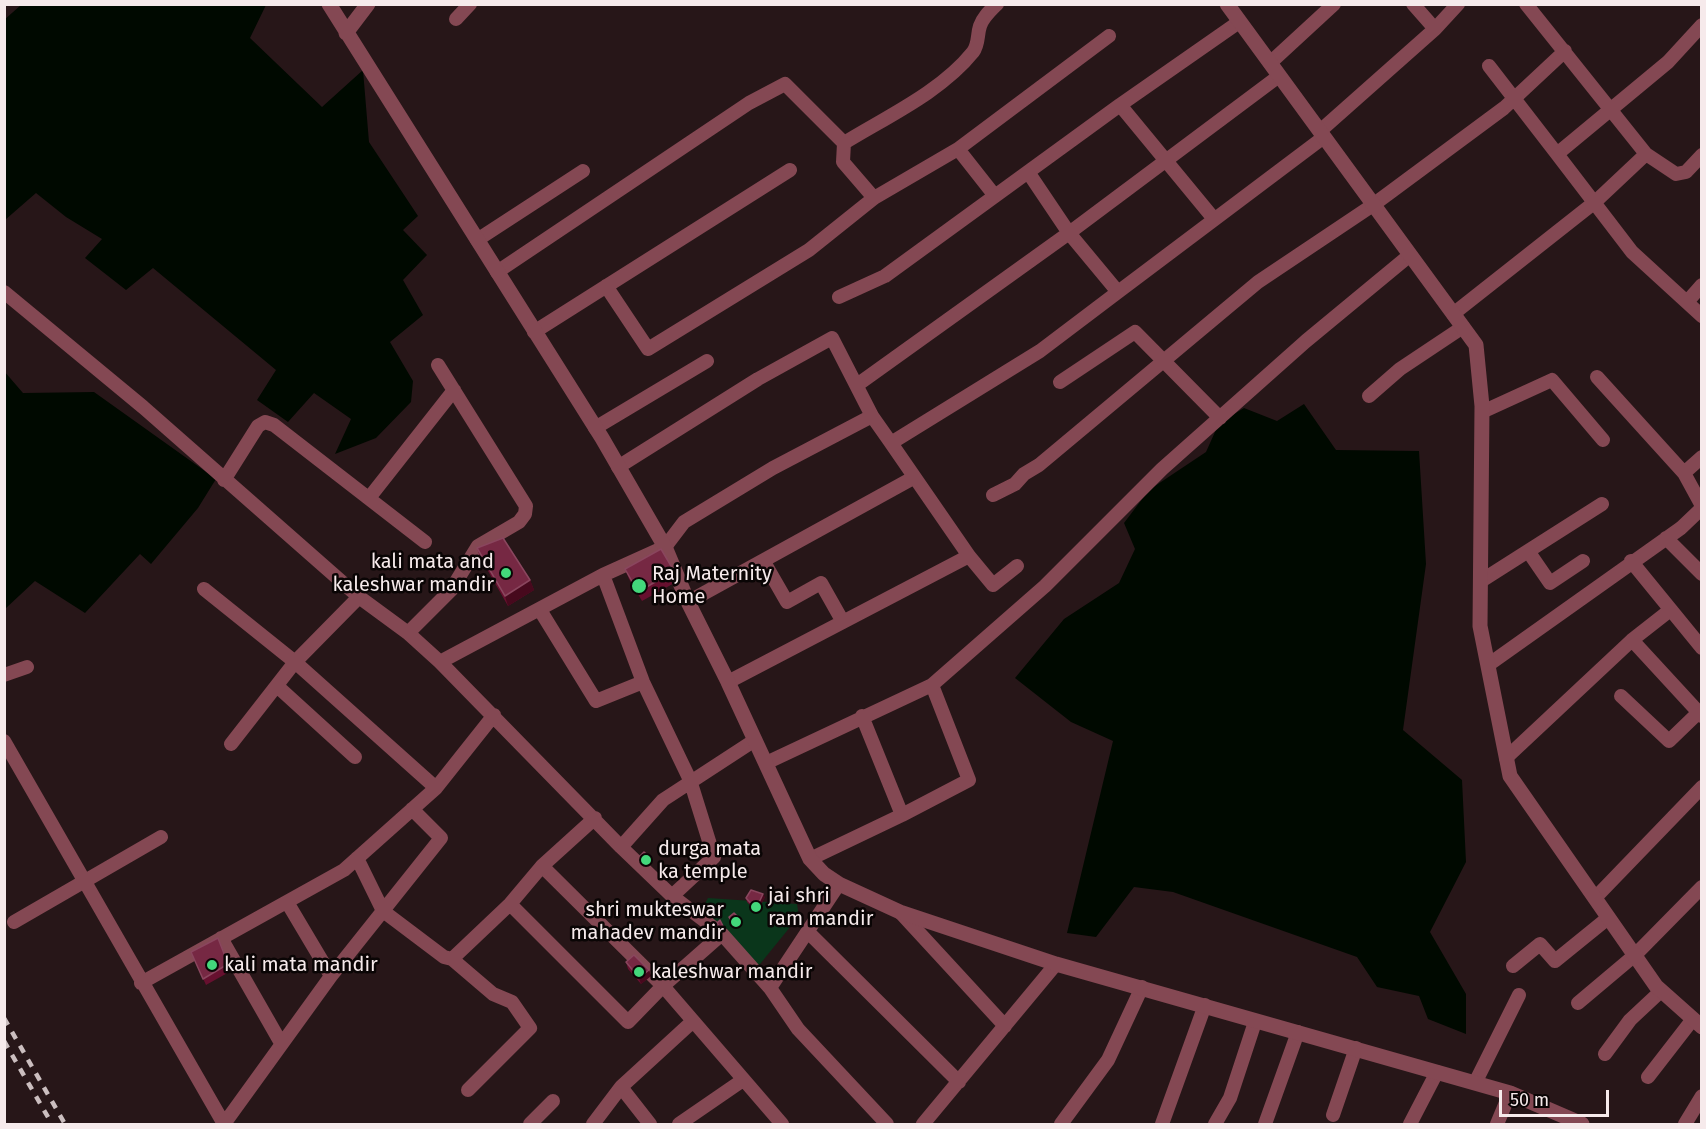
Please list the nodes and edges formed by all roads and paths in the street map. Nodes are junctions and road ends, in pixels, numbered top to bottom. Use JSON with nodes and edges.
{"nodes":[{"id":1,"x":329,"y":4,"type":"edge"},
{"id":2,"x":369,"y":4,"type":"edge"},
{"id":3,"x":470,"y":4,"type":"edge"},
{"id":4,"x":997,"y":4,"type":"edge"},
{"id":5,"x":1227,"y":4,"type":"edge"},
{"id":6,"x":1334,"y":4,"type":"edge"},
{"id":7,"x":1413,"y":4,"type":"edge"},
{"id":8,"x":1458,"y":4,"type":"edge"},
{"id":9,"x":1527,"y":4,"type":"edge"},
{"id":10,"x":456,"y":20,"type":"dead end"},
{"id":11,"x":1239,"y":22,"type":"junction"},
{"id":12,"x":1701,"y":25,"type":"edge"},
{"id":13,"x":1435,"y":29,"type":"junction"},
{"id":14,"x":346,"y":33,"type":"junction"},
{"id":15,"x":1109,"y":36,"type":"dead end"},
{"id":16,"x":1566,"y":51,"type":"junction"},
{"id":17,"x":1270,"y":63,"type":"junction"},
{"id":18,"x":1489,"y":66,"type":"dead end"},
{"id":19,"x":1279,"y":76,"type":"junction"},
{"id":20,"x":1515,"y":99,"type":"junction"},
{"id":21,"x":1119,"y":105,"type":"junction"},
{"id":22,"x":1612,"y":109,"type":"junction"},
{"id":23,"x":1322,"y":134,"type":"junction"},
{"id":24,"x":844,"y":143,"type":"junction"},
{"id":25,"x":958,"y":149,"type":"junction"},
{"id":26,"x":1557,"y":154,"type":"junction"},
{"id":27,"x":1646,"y":154,"type":"junction"},
{"id":28,"x":1701,"y":155,"type":"edge"},
{"id":29,"x":1166,"y":162,"type":"junction"},
{"id":30,"x":790,"y":170,"type":"dead end"},
{"id":31,"x":583,"y":171,"type":"dead end"},
{"id":32,"x":1028,"y":172,"type":"junction"},
{"id":33,"x":995,"y":196,"type":"junction"},
{"id":34,"x":874,"y":198,"type":"junction"},
{"id":35,"x":1595,"y":202,"type":"junction"},
{"id":36,"x":1373,"y":205,"type":"junction"},
{"id":37,"x":1214,"y":219,"type":"junction"},
{"id":38,"x":1069,"y":233,"type":"junction"},
{"id":39,"x":477,"y":240,"type":"junction"},
{"id":40,"x":1410,"y":255,"type":"junction"},
{"id":41,"x":497,"y":272,"type":"junction"},
{"id":42,"x":1701,"y":285,"type":"edge"},
{"id":43,"x":606,"y":286,"type":"junction"},
{"id":44,"x":4,"y":292,"type":"edge"},
{"id":45,"x":1118,"y":292,"type":"junction"},
{"id":46,"x":838,"y":297,"type":"dead end"},
{"id":47,"x":1687,"y":302,"type":"junction"},
{"id":48,"x":1701,"y":316,"type":"edge"},
{"id":49,"x":1458,"y":320,"type":"junction"},
{"id":50,"x":534,"y":332,"type":"junction"},
{"id":51,"x":707,"y":361,"type":"dead end"},
{"id":52,"x":1164,"y":361,"type":"junction"},
{"id":53,"x":438,"y":365,"type":"dead end"},
{"id":54,"x":1597,"y":377,"type":"dead end"},
{"id":55,"x":1060,"y":382,"type":"dead end"},
{"id":56,"x":857,"y":385,"type":"junction"},
{"id":57,"x":454,"y":390,"type":"junction"},
{"id":58,"x":1369,"y":396,"type":"dead end"},
{"id":59,"x":1482,"y":412,"type":"junction"},
{"id":60,"x":872,"y":416,"type":"junction"},
{"id":61,"x":1220,"y":418,"type":"junction"},
{"id":62,"x":595,"y":428,"type":"junction"},
{"id":63,"x":1603,"y":440,"type":"dead end"},
{"id":64,"x":891,"y":443,"type":"junction"},
{"id":65,"x":1701,"y":457,"type":"edge"},
{"id":66,"x":618,"y":467,"type":"junction"},
{"id":67,"x":1684,"y":473,"type":"junction"},
{"id":68,"x":913,"y":478,"type":"junction"},
{"id":69,"x":224,"y":480,"type":"junction"},
{"id":70,"x":993,"y":495,"type":"dead end"},
{"id":71,"x":369,"y":498,"type":"junction"},
{"id":72,"x":1602,"y":504,"type":"dead end"},
{"id":73,"x":1701,"y":507,"type":"edge"},
{"id":74,"x":1666,"y":538,"type":"junction"},
{"id":75,"x":425,"y":542,"type":"dead end"},
{"id":76,"x":665,"y":547,"type":"junction"},
{"id":77,"x":1527,"y":551,"type":"junction"},
{"id":78,"x":969,"y":556,"type":"junction"},
{"id":79,"x":1583,"y":561,"type":"dead end"},
{"id":80,"x":1631,"y":561,"type":"junction"},
{"id":81,"x":764,"y":562,"type":"junction"},
{"id":82,"x":1017,"y":566,"type":"dead end"},
{"id":83,"x":1701,"y":574,"type":"edge"},
{"id":84,"x":603,"y":575,"type":"junction"},
{"id":85,"x":1481,"y":581,"type":"junction"},
{"id":86,"x":204,"y":590,"type":"dead end"},
{"id":87,"x":359,"y":597,"type":"junction"},
{"id":88,"x":688,"y":602,"type":"junction"},
{"id":89,"x":540,"y":610,"type":"junction"},
{"id":90,"x":1669,"y":611,"type":"junction"},
{"id":91,"x":843,"y":622,"type":"junction"},
{"id":92,"x":408,"y":633,"type":"junction"},
{"id":93,"x":1632,"y":640,"type":"junction"},
{"id":94,"x":1701,"y":648,"type":"edge"},
{"id":95,"x":296,"y":662,"type":"junction"},
{"id":96,"x":440,"y":662,"type":"junction"},
{"id":97,"x":1488,"y":665,"type":"junction"},
{"id":98,"x":27,"y":666,"type":"dead end"},
{"id":99,"x":4,"y":675,"type":"edge"},
{"id":100,"x":643,"y":682,"type":"junction"},
{"id":101,"x":728,"y":682,"type":"junction"},
{"id":102,"x":932,"y":685,"type":"junction"},
{"id":103,"x":277,"y":686,"type":"junction"},
{"id":104,"x":1620,"y":696,"type":"dead end"},
{"id":105,"x":494,"y":715,"type":"junction"},
{"id":106,"x":1700,"y":715,"type":"edge"},
{"id":107,"x":862,"y":716,"type":"junction"},
{"id":108,"x":755,"y":740,"type":"junction"},
{"id":109,"x":4,"y":741,"type":"edge"},
{"id":110,"x":231,"y":744,"type":"dead end"},
{"id":111,"x":355,"y":757,"type":"dead end"},
{"id":112,"x":1506,"y":758,"type":"junction"},
{"id":113,"x":766,"y":763,"type":"junction"},
{"id":114,"x":690,"y":780,"type":"junction"},
{"id":115,"x":1701,"y":787,"type":"edge"},
{"id":116,"x":436,"y":788,"type":"junction"},
{"id":117,"x":412,"y":809,"type":"junction"},
{"id":118,"x":902,"y":815,"type":"junction"},
{"id":119,"x":595,"y":818,"type":"junction"},
{"id":120,"x":160,"y":837,"type":"dead end"},
{"id":121,"x":621,"y":847,"type":"junction"},
{"id":122,"x":357,"y":858,"type":"junction"},
{"id":123,"x":810,"y":859,"type":"junction"},
{"id":124,"x":542,"y":866,"type":"junction"},
{"id":125,"x":84,"y":882,"type":"junction"},
{"id":126,"x":839,"y":884,"type":"junction"},
{"id":127,"x":1701,"y":887,"type":"edge"},
{"id":128,"x":672,"y":896,"type":"junction"},
{"id":129,"x":1595,"y":898,"type":"junction"},
{"id":130,"x":287,"y":902,"type":"junction"},
{"id":131,"x":510,"y":904,"type":"junction"},
{"id":132,"x":383,"y":911,"type":"junction"},
{"id":133,"x":900,"y":912,"type":"junction"},
{"id":134,"x":1608,"y":918,"type":"junction"},
{"id":135,"x":14,"y":922,"type":"dead end"},
{"id":136,"x":809,"y":933,"type":"junction"},
{"id":137,"x":722,"y":934,"type":"junction"},
{"id":138,"x":221,"y":938,"type":"junction"},
{"id":139,"x":1635,"y":955,"type":"junction"},
{"id":140,"x":452,"y":959,"type":"junction"},
{"id":141,"x":1056,"y":963,"type":"junction"},
{"id":142,"x":1513,"y":966,"type":"dead end"},
{"id":143,"x":331,"y":976,"type":"junction"},
{"id":144,"x":141,"y":983,"type":"junction"},
{"id":145,"x":663,"y":986,"type":"junction"},
{"id":146,"x":1142,"y":987,"type":"junction"},
{"id":147,"x":770,"y":988,"type":"junction"},
{"id":148,"x":1661,"y":991,"type":"junction"},
{"id":149,"x":1519,"y":996,"type":"dead end"},
{"id":150,"x":1578,"y":1003,"type":"dead end"},
{"id":151,"x":1205,"y":1005,"type":"junction"},
{"id":152,"x":692,"y":1022,"type":"junction"},
{"id":153,"x":1255,"y":1022,"type":"junction"},
{"id":154,"x":1697,"y":1023,"type":"edge"},
{"id":155,"x":1005,"y":1026,"type":"junction"},
{"id":156,"x":1298,"y":1032,"type":"junction"},
{"id":157,"x":281,"y":1043,"type":"junction"},
{"id":158,"x":1356,"y":1048,"type":"junction"},
{"id":159,"x":1605,"y":1054,"type":"dead end"},
{"id":160,"x":1437,"y":1072,"type":"junction"},
{"id":161,"x":1648,"y":1077,"type":"dead end"},
{"id":162,"x":743,"y":1080,"type":"junction"},
{"id":163,"x":959,"y":1082,"type":"junction"},
{"id":164,"x":1475,"y":1083,"type":"junction"},
{"id":165,"x":621,"y":1087,"type":"junction"},
{"id":166,"x":468,"y":1090,"type":"dead end"},
{"id":167,"x":1510,"y":1093,"type":"junction"},
{"id":168,"x":1701,"y":1096,"type":"edge"},
{"id":169,"x":553,"y":1101,"type":"dead end"},
{"id":170,"x":1332,"y":1115,"type":"dead end"},
{"id":171,"x":882,"y":1120,"type":"edge"},
{"id":172,"x":224,"y":1124,"type":"edge"},
{"id":173,"x":649,"y":1124,"type":"edge"},
{"id":174,"x":1578,"y":1124,"type":"edge"},
{"id":175,"x":530,"y":1125,"type":"edge"},
{"id":176,"x":592,"y":1125,"type":"edge"},
{"id":177,"x":679,"y":1125,"type":"edge"},
{"id":178,"x":782,"y":1125,"type":"edge"},
{"id":179,"x":867,"y":1125,"type":"edge"},
{"id":180,"x":923,"y":1125,"type":"edge"},
{"id":181,"x":1061,"y":1125,"type":"edge"},
{"id":182,"x":1162,"y":1125,"type":"edge"},
{"id":183,"x":1215,"y":1125,"type":"edge"},
{"id":184,"x":1265,"y":1125,"type":"edge"},
{"id":185,"x":1410,"y":1125,"type":"edge"},
{"id":186,"x":1497,"y":1125,"type":"edge"},
{"id":187,"x":1685,"y":1125,"type":"edge"}],
"edges":[{"from":1,"to":14,"type":"street"},
{"from":2,"to":14,"type":"street"},
{"from":3,"to":10,"type":"street"},
{"from":4,"to":24,"type":"street"},
{"from":5,"to":11,"type":"street"},
{"from":6,"to":17,"type":"street"},
{"from":7,"to":13,"type":"street"},
{"from":8,"to":13,"type":"street"},
{"from":9,"to":16,"type":"street"},
{"from":11,"to":17,"type":"street"},
{"from":11,"to":21,"type":"street"},
{"from":12,"to":22,"type":"street"},
{"from":13,"to":23,"type":"street"},
{"from":14,"to":39,"type":"street"},
{"from":15,"to":25,"type":"street"},
{"from":16,"to":20,"type":"street"},
{"from":16,"to":22,"type":"street"},
{"from":17,"to":19,"type":"street"},
{"from":18,"to":20,"type":"street"},
{"from":19,"to":23,"type":"street"},
{"from":19,"to":29,"type":"street"},
{"from":20,"to":26,"type":"street"},
{"from":20,"to":36,"type":"street"},
{"from":21,"to":29,"type":"street"},
{"from":21,"to":32,"type":"street"},
{"from":22,"to":26,"type":"street"},
{"from":22,"to":27,"type":"street"},
{"from":23,"to":36,"type":"street"},
{"from":23,"to":37,"type":"street"},
{"from":24,"to":34,"type":"street"},
{"from":24,"to":41,"type":"street"},
{"from":25,"to":33,"type":"street"},
{"from":25,"to":34,"type":"street"},
{"from":26,"to":35,"type":"street"},
{"from":27,"to":28,"type":"street"},
{"from":27,"to":35,"type":"street"},
{"from":29,"to":37,"type":"street"},
{"from":29,"to":38,"type":"street"},
{"from":30,"to":43,"type":"street"},
{"from":31,"to":39,"type":"street"},
{"from":32,"to":33,"type":"street"},
{"from":32,"to":38,"type":"street"},
{"from":33,"to":46,"type":"street"},
{"from":34,"to":43,"type":"street"},
{"from":35,"to":47,"type":"street"},
{"from":35,"to":49,"type":"street"},
{"from":36,"to":40,"type":"street"},
{"from":36,"to":52,"type":"street"},
{"from":37,"to":45,"type":"street"},
{"from":38,"to":45,"type":"street"},
{"from":38,"to":56,"type":"street"},
{"from":39,"to":41,"type":"street"},
{"from":40,"to":49,"type":"street"},
{"from":40,"to":61,"type":"street"},
{"from":41,"to":50,"type":"street"},
{"from":42,"to":47,"type":"street"},
{"from":43,"to":50,"type":"street"},
{"from":44,"to":69,"type":"street"},
{"from":45,"to":64,"type":"street"},
{"from":47,"to":48,"type":"street"},
{"from":49,"to":58,"type":"street"},
{"from":49,"to":59,"type":"street"},
{"from":50,"to":62,"type":"street"},
{"from":51,"to":62,"type":"street"},
{"from":52,"to":55,"type":"street"},
{"from":52,"to":61,"type":"street"},
{"from":52,"to":70,"type":"street"},
{"from":53,"to":57,"type":"street"},
{"from":54,"to":67,"type":"street"},
{"from":56,"to":60,"type":"street"},
{"from":56,"to":66,"type":"street"},
{"from":57,"to":71,"type":"street"},
{"from":57,"to":92,"type":"street"},
{"from":59,"to":63,"type":"street"},
{"from":59,"to":85,"type":"street"},
{"from":60,"to":64,"type":"street"},
{"from":60,"to":76,"type":"street"},
{"from":61,"to":102,"type":"street"},
{"from":62,"to":66,"type":"street"},
{"from":64,"to":68,"type":"street"},
{"from":65,"to":67,"type":"street"},
{"from":66,"to":76,"type":"street"},
{"from":67,"to":73,"type":"street"},
{"from":68,"to":78,"type":"street"},
{"from":68,"to":81,"type":"street"},
{"from":69,"to":71,"type":"street"},
{"from":69,"to":87,"type":"street"},
{"from":71,"to":75,"type":"street"},
{"from":72,"to":77,"type":"street"},
{"from":73,"to":74,"type":"street"},
{"from":74,"to":80,"type":"street"},
{"from":74,"to":83,"type":"street"},
{"from":76,"to":84,"type":"street"},
{"from":76,"to":88,"type":"street"},
{"from":77,"to":79,"type":"street"},
{"from":77,"to":85,"type":"street"},
{"from":78,"to":82,"type":"street"},
{"from":78,"to":91,"type":"street"},
{"from":80,"to":90,"type":"street"},
{"from":80,"to":97,"type":"street"},
{"from":81,"to":88,"type":"street"},
{"from":81,"to":91,"type":"street"},
{"from":84,"to":89,"type":"street"},
{"from":84,"to":100,"type":"street"},
{"from":85,"to":97,"type":"street"},
{"from":86,"to":95,"type":"street"},
{"from":87,"to":92,"type":"street"},
{"from":87,"to":95,"type":"street"},
{"from":88,"to":101,"type":"street"},
{"from":89,"to":96,"type":"street"},
{"from":89,"to":100,"type":"street"},
{"from":90,"to":93,"type":"street"},
{"from":90,"to":94,"type":"street"},
{"from":91,"to":101,"type":"street"},
{"from":92,"to":96,"type":"street"},
{"from":93,"to":106,"type":"street"},
{"from":93,"to":112,"type":"street"},
{"from":95,"to":103,"type":"street"},
{"from":95,"to":116,"type":"street"},
{"from":96,"to":105,"type":"street"},
{"from":97,"to":112,"type":"street"},
{"from":98,"to":99,"type":"street"},
{"from":100,"to":114,"type":"street"},
{"from":101,"to":108,"type":"street"},
{"from":102,"to":107,"type":"street"},
{"from":102,"to":118,"type":"street"},
{"from":103,"to":110,"type":"street"},
{"from":103,"to":111,"type":"street"},
{"from":104,"to":106,"type":"street"},
{"from":105,"to":116,"type":"street"},
{"from":105,"to":119,"type":"street"},
{"from":107,"to":113,"type":"street"},
{"from":107,"to":118,"type":"street"},
{"from":108,"to":113,"type":"street"},
{"from":108,"to":114,"type":"street"},
{"from":109,"to":125,"type":"street"},
{"from":112,"to":129,"type":"street"},
{"from":113,"to":123,"type":"street"},
{"from":114,"to":121,"type":"street"},
{"from":114,"to":128,"type":"street"},
{"from":115,"to":129,"type":"street"},
{"from":116,"to":117,"type":"street"},
{"from":117,"to":122,"type":"street"},
{"from":117,"to":132,"type":"street"},
{"from":118,"to":123,"type":"street"},
{"from":119,"to":121,"type":"street"},
{"from":119,"to":124,"type":"street"},
{"from":120,"to":125,"type":"street"},
{"from":121,"to":128,"type":"street"},
{"from":122,"to":130,"type":"street"},
{"from":122,"to":132,"type":"street"},
{"from":123,"to":126,"type":"street"},
{"from":124,"to":131,"type":"street"},
{"from":124,"to":145,"type":"street"},
{"from":125,"to":135,"type":"street"},
{"from":125,"to":144,"type":"street"},
{"from":126,"to":133,"type":"street"},
{"from":126,"to":136,"type":"street"},
{"from":127,"to":139,"type":"street"},
{"from":128,"to":137,"type":"street"},
{"from":129,"to":134,"type":"street"},
{"from":130,"to":138,"type":"street"},
{"from":130,"to":143,"type":"street"},
{"from":131,"to":140,"type":"street"},
{"from":131,"to":145,"type":"street"},
{"from":132,"to":140,"type":"street"},
{"from":132,"to":143,"type":"street"},
{"from":133,"to":141,"type":"street"},
{"from":133,"to":155,"type":"street"},
{"from":134,"to":139,"type":"street"},
{"from":134,"to":142,"type":"street"},
{"from":136,"to":147,"type":"street"},
{"from":136,"to":163,"type":"street"},
{"from":137,"to":145,"type":"street"},
{"from":137,"to":147,"type":"street"},
{"from":138,"to":144,"type":"street"},
{"from":138,"to":157,"type":"street"},
{"from":139,"to":148,"type":"street"},
{"from":139,"to":150,"type":"street"},
{"from":140,"to":166,"type":"street"},
{"from":141,"to":146,"type":"street"},
{"from":141,"to":155,"type":"street"},
{"from":143,"to":157,"type":"street"},
{"from":144,"to":172,"type":"street"},
{"from":145,"to":152,"type":"street"},
{"from":146,"to":151,"type":"street"},
{"from":146,"to":181,"type":"street"},
{"from":147,"to":171,"type":"street"},
{"from":148,"to":154,"type":"street"},
{"from":148,"to":159,"type":"street"},
{"from":149,"to":164,"type":"street"},
{"from":151,"to":153,"type":"street"},
{"from":151,"to":182,"type":"street"},
{"from":152,"to":162,"type":"street"},
{"from":152,"to":165,"type":"street"},
{"from":153,"to":156,"type":"street"},
{"from":153,"to":183,"type":"street"},
{"from":154,"to":161,"type":"street"},
{"from":155,"to":163,"type":"street"},
{"from":156,"to":158,"type":"street"},
{"from":156,"to":184,"type":"street"},
{"from":157,"to":172,"type":"street"},
{"from":158,"to":160,"type":"street"},
{"from":158,"to":170,"type":"street"},
{"from":160,"to":164,"type":"street"},
{"from":160,"to":185,"type":"street"},
{"from":162,"to":177,"type":"street"},
{"from":162,"to":178,"type":"street"},
{"from":163,"to":180,"type":"street"},
{"from":164,"to":167,"type":"street"},
{"from":165,"to":173,"type":"street"},
{"from":165,"to":176,"type":"street"},
{"from":167,"to":174,"type":"street"},
{"from":167,"to":186,"type":"street"},
{"from":168,"to":187,"type":"street"},
{"from":169,"to":175,"type":"street"},
{"from":171,"to":179,"type":"street"}]}
